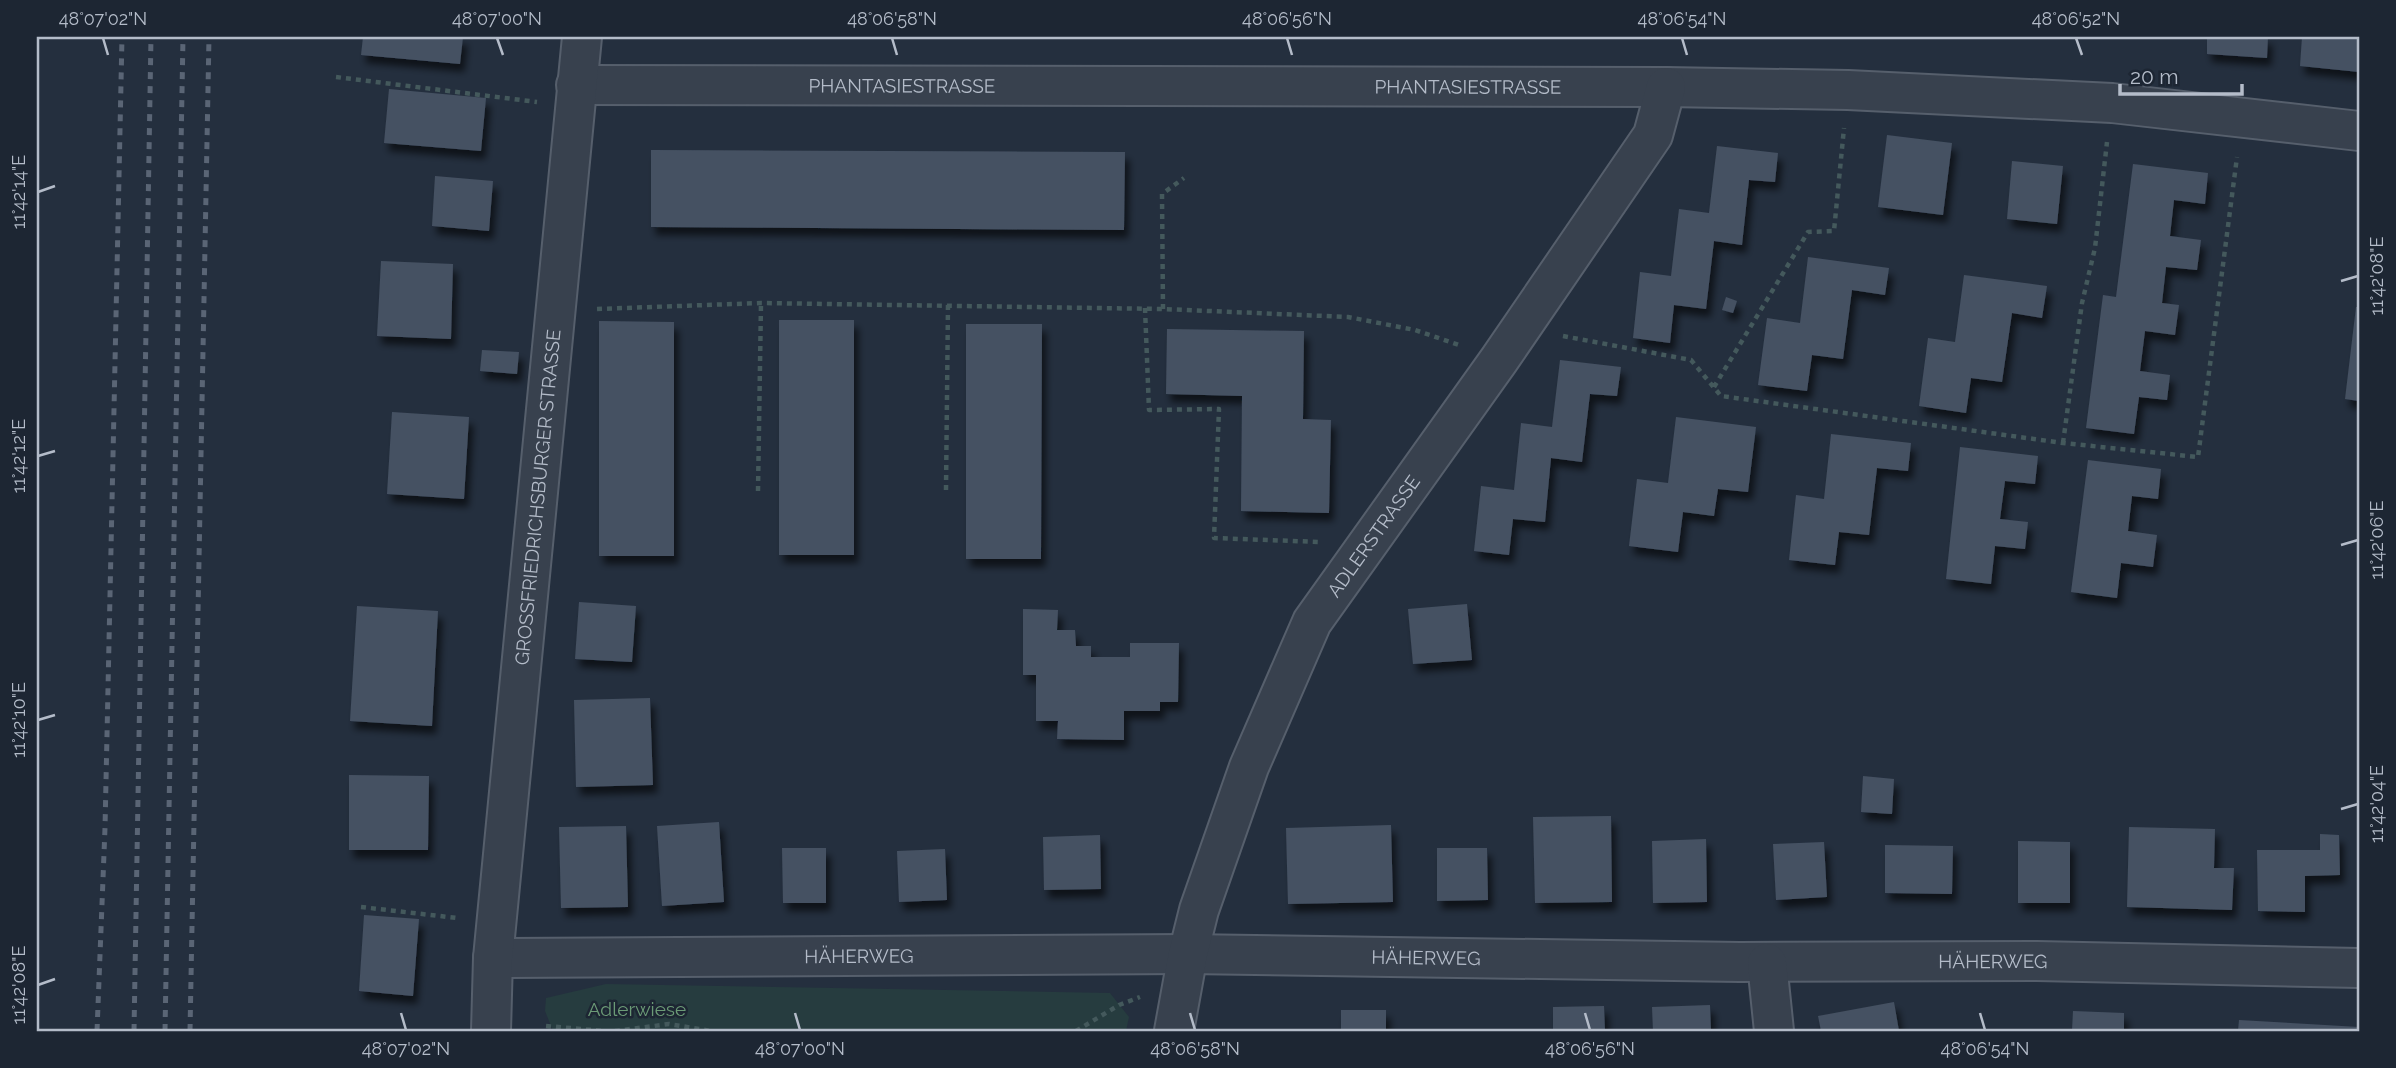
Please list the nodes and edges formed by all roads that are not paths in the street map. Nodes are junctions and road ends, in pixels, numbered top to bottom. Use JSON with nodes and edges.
{"nodes":[{"id":1,"x":582,"y":37,"type":"edge"},
{"id":2,"x":576,"y":85,"type":"junction"},
{"id":3,"x":1666,"y":86,"type":"junction"},
{"id":4,"x":2359,"y":131,"type":"edge"},
{"id":5,"x":1188,"y":954,"type":"junction"},
{"id":6,"x":493,"y":958,"type":"junction"},
{"id":7,"x":1767,"y":962,"type":"junction"},
{"id":8,"x":2359,"y":968,"type":"edge"},
{"id":9,"x":510,"y":1023,"type":"edge"},
{"id":10,"x":1174,"y":1031,"type":"edge"},
{"id":11,"x":1774,"y":1031,"type":"edge"}],
"edges":[{"from":1,"to":2,"type":"street","name":"GROSSFRIEDRICHSBURGER STRASSE"},
{"from":2,"to":3,"type":"street","name":"PHANTASIESTRASSE"},
{"from":2,"to":6,"type":"street","name":"GROSSFRIEDRICHSBURGER STRASSE"},
{"from":3,"to":4,"type":"street","name":"PHANTASIESTRASSE"},
{"from":3,"to":5,"type":"street","name":"ADLERSTRASSE"},
{"from":5,"to":6,"type":"street","name":"HÄHERWEG"},
{"from":5,"to":7,"type":"street","name":"HÄHERWEG"},
{"from":5,"to":10,"type":"street","name":"ADLERSTRASSE"},
{"from":6,"to":9,"type":"street","name":"GROSSFRIEDRICHSBURGER STRASSE"},
{"from":7,"to":8,"type":"street","name":"HÄHERWEG"},
{"from":7,"to":11,"type":"street"}]}
